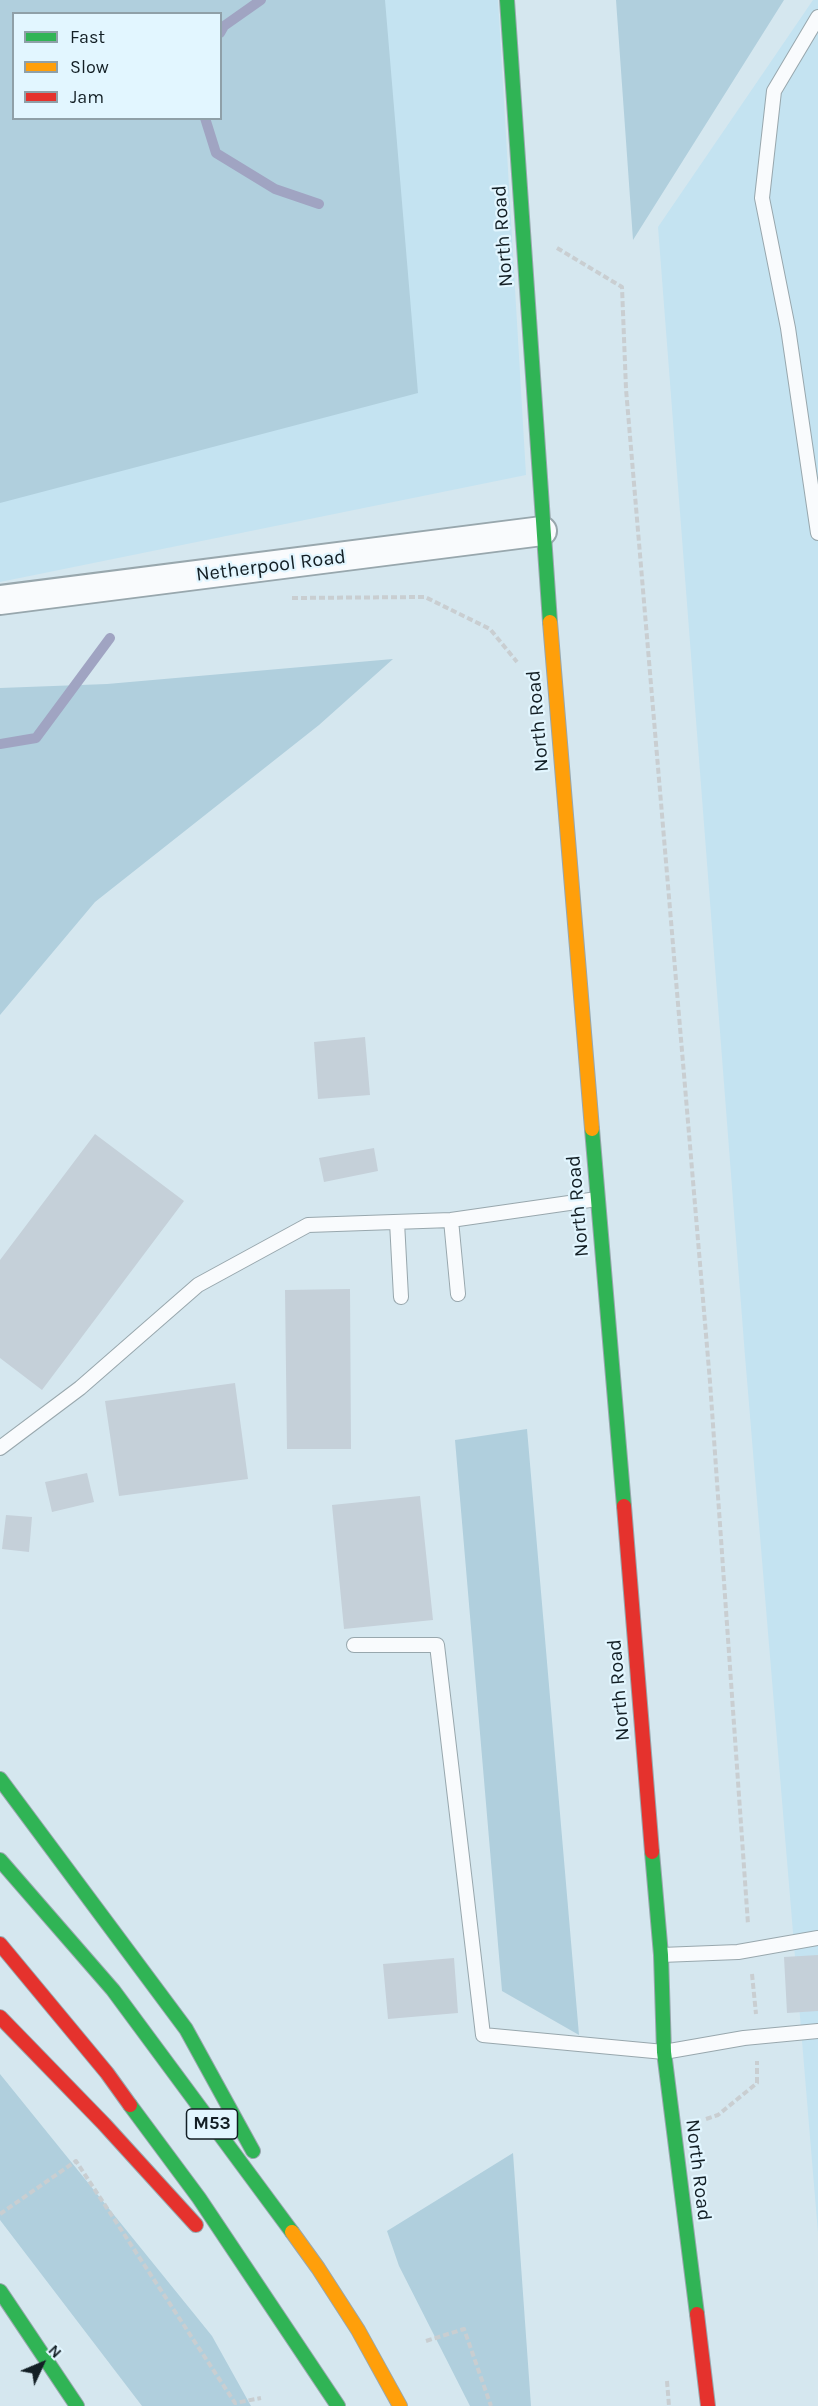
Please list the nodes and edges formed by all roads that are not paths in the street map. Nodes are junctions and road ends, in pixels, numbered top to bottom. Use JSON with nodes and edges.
{"nodes":[{"id":1,"x":507,"y":0,"type":"edge"},
{"id":2,"x":818,"y":17,"type":"edge"},
{"id":3,"x":542,"y":531,"type":"junction"},
{"id":4,"x":818,"y":533,"type":"edge"},
{"id":5,"x":0,"y":600,"type":"edge"},
{"id":6,"x":597,"y":1199,"type":"junction"},
{"id":7,"x":451,"y":1220,"type":"junction"},
{"id":8,"x":397,"y":1222,"type":"junction"},
{"id":9,"x":458,"y":1294,"type":"dead end"},
{"id":10,"x":401,"y":1297,"type":"dead end"},
{"id":11,"x":0,"y":1448,"type":"edge"},
{"id":12,"x":354,"y":1645,"type":"dead end"},
{"id":13,"x":0,"y":1779,"type":"edge"},
{"id":14,"x":0,"y":1860,"type":"edge"},
{"id":15,"x":818,"y":1938,"type":"edge"},
{"id":16,"x":0,"y":1944,"type":"edge"},
{"id":17,"x":661,"y":1955,"type":"junction"},
{"id":18,"x":0,"y":2017,"type":"edge"},
{"id":19,"x":818,"y":2031,"type":"edge"},
{"id":20,"x":664,"y":2052,"type":"junction"},
{"id":21,"x":318,"y":2268,"type":"junction"},
{"id":22,"x":0,"y":2291,"type":"edge"},
{"id":23,"x":273,"y":2310,"type":"junction"},
{"id":24,"x":77,"y":2406,"type":"edge"},
{"id":25,"x":338,"y":2406,"type":"edge"},
{"id":26,"x":400,"y":2406,"type":"edge"},
{"id":27,"x":708,"y":2406,"type":"edge"}],
"edges":[{"from":1,"to":3,"type":"main road","name":"North Road"},
{"from":2,"to":4,"type":"lane"},
{"from":3,"to":5,"type":"street","name":"Netherpool Road"},
{"from":3,"to":6,"type":"main road","name":"North Road"},
{"from":6,"to":7,"type":"lane"},
{"from":6,"to":17,"type":"main road","name":"North Road"},
{"from":7,"to":8,"type":"lane"},
{"from":7,"to":9,"type":"lane"},
{"from":8,"to":10,"type":"lane"},
{"from":8,"to":11,"type":"lane"},
{"from":12,"to":20,"type":"lane"},
{"from":13,"to":21,"type":"main road"},
{"from":14,"to":21,"type":"main road","number":"M53"},
{"from":15,"to":17,"type":"lane"},
{"from":16,"to":23,"type":"main road","number":"M53"},
{"from":17,"to":20,"type":"main road","name":"North Road"},
{"from":18,"to":23,"type":"main road"},
{"from":19,"to":20,"type":"lane"},
{"from":20,"to":27,"type":"main road","name":"North Road"},
{"from":21,"to":26,"type":"main road","number":"M53"},
{"from":22,"to":24,"type":"main road"},
{"from":23,"to":25,"type":"main road","number":"M53"}]}
